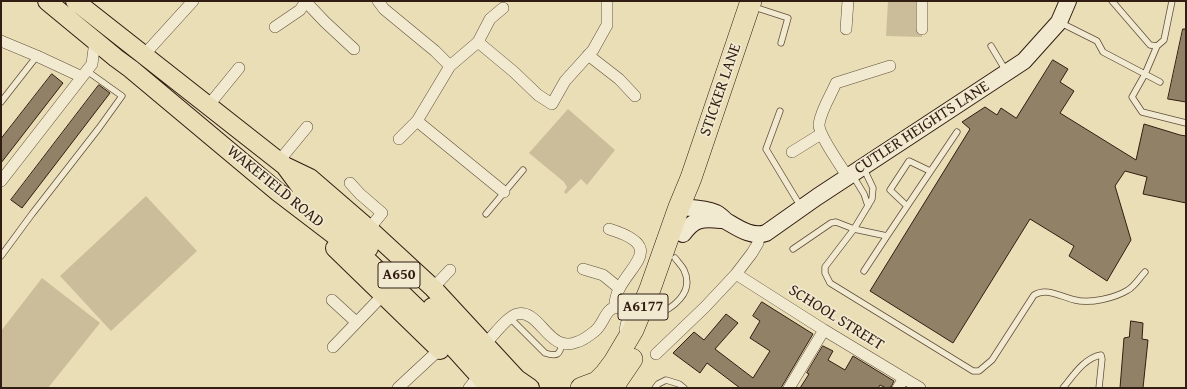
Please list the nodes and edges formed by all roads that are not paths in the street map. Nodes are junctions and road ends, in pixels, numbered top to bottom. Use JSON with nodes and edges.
{"nodes":[{"id":1,"x":47,"y":1,"type":"edge"},
{"id":2,"x":75,"y":1,"type":"edge"},
{"id":3,"x":193,"y":1,"type":"edge"},
{"id":4,"x":306,"y":1,"type":"edge"},
{"id":5,"x":378,"y":1,"type":"edge"},
{"id":6,"x":607,"y":1,"type":"edge"},
{"id":7,"x":848,"y":1,"type":"edge"},
{"id":8,"x":922,"y":1,"type":"edge"},
{"id":9,"x":1068,"y":1,"type":"edge"},
{"id":10,"x":1112,"y":1,"type":"edge"},
{"id":11,"x":1172,"y":1,"type":"edge"},
{"id":12,"x":750,"y":3,"type":"edge"},
{"id":13,"x":503,"y":8,"type":"dead end"},
{"id":14,"x":1059,"y":22,"type":"junction"},
{"id":15,"x":275,"y":27,"type":"dead end"},
{"id":16,"x":846,"y":29,"type":"dead end"},
{"id":17,"x":922,"y":29,"type":"dead end"},
{"id":18,"x":96,"y":40,"type":"junction"},
{"id":19,"x":1,"y":41,"type":"edge"},
{"id":20,"x":478,"y":42,"type":"junction"},
{"id":21,"x":781,"y":43,"type":"dead end"},
{"id":22,"x":991,"y":46,"type":"dead end"},
{"id":23,"x":1157,"y":46,"type":"junction"},
{"id":24,"x":354,"y":49,"type":"dead end"},
{"id":25,"x":588,"y":55,"type":"junction"},
{"id":26,"x":37,"y":56,"type":"junction"},
{"id":27,"x":143,"y":56,"type":"junction"},
{"id":28,"x":116,"y":58,"type":"junction"},
{"id":29,"x":450,"y":66,"type":"junction"},
{"id":30,"x":890,"y":66,"type":"dead end"},
{"id":31,"x":239,"y":68,"type":"dead end"},
{"id":32,"x":87,"y":71,"type":"junction"},
{"id":33,"x":1007,"y":72,"type":"junction"},
{"id":34,"x":1144,"y":74,"type":"junction"},
{"id":35,"x":1160,"y":82,"type":"dead end"},
{"id":36,"x":636,"y":96,"type":"dead end"},
{"id":37,"x":1,"y":102,"type":"edge"},
{"id":38,"x":208,"y":106,"type":"junction"},
{"id":39,"x":780,"y":111,"type":"dead end"},
{"id":40,"x":417,"y":121,"type":"junction"},
{"id":41,"x":1186,"y":123,"type":"edge"},
{"id":42,"x":307,"y":127,"type":"dead end"},
{"id":43,"x":957,"y":132,"type":"dead end"},
{"id":44,"x":821,"y":134,"type":"junction"},
{"id":45,"x":399,"y":139,"type":"dead end"},
{"id":46,"x":792,"y":152,"type":"dead end"},
{"id":47,"x":282,"y":164,"type":"junction"},
{"id":48,"x":523,"y":170,"type":"dead end"},
{"id":49,"x":930,"y":171,"type":"junction"},
{"id":50,"x":854,"y":172,"type":"junction"},
{"id":51,"x":1,"y":181,"type":"edge"},
{"id":52,"x":350,"y":183,"type":"dead end"},
{"id":53,"x":278,"y":192,"type":"junction"},
{"id":54,"x":504,"y":192,"type":"junction"},
{"id":55,"x":868,"y":206,"type":"junction"},
{"id":56,"x":907,"y":206,"type":"junction"},
{"id":57,"x":684,"y":207,"type":"junction"},
{"id":58,"x":801,"y":208,"type":"junction"},
{"id":59,"x":486,"y":214,"type":"dead end"},
{"id":60,"x":727,"y":221,"type":"junction"},
{"id":61,"x":369,"y":229,"type":"junction"},
{"id":62,"x":609,"y":229,"type":"dead end"},
{"id":63,"x":854,"y":229,"type":"junction"},
{"id":64,"x":683,"y":234,"type":"junction"},
{"id":65,"x":758,"y":235,"type":"junction"},
{"id":66,"x":887,"y":236,"type":"junction"},
{"id":67,"x":793,"y":249,"type":"dead end"},
{"id":68,"x":1,"y":256,"type":"edge"},
{"id":69,"x":583,"y":268,"type":"dead end"},
{"id":70,"x":450,"y":270,"type":"dead end"},
{"id":71,"x":864,"y":271,"type":"dead end"},
{"id":72,"x":1145,"y":272,"type":"dead end"},
{"id":73,"x":736,"y":274,"type":"junction"},
{"id":74,"x":433,"y":288,"type":"junction"},
{"id":75,"x":619,"y":288,"type":"junction"},
{"id":76,"x":383,"y":295,"type":"junction"},
{"id":77,"x":333,"y":299,"type":"dead end"},
{"id":78,"x":615,"y":308,"type":"junction"},
{"id":79,"x":508,"y":320,"type":"junction"},
{"id":80,"x":356,"y":322,"type":"junction"},
{"id":81,"x":824,"y":330,"type":"junction"},
{"id":82,"x":486,"y":343,"type":"junction"},
{"id":83,"x":562,"y":343,"type":"junction"},
{"id":84,"x":333,"y":347,"type":"dead end"},
{"id":85,"x":440,"y":349,"type":"junction"},
{"id":86,"x":656,"y":354,"type":"dead end"},
{"id":87,"x":614,"y":362,"type":"junction"},
{"id":88,"x":901,"y":383,"type":"edge"},
{"id":89,"x":477,"y":387,"type":"edge"},
{"id":90,"x":398,"y":388,"type":"edge"},
{"id":91,"x":510,"y":388,"type":"edge"},
{"id":92,"x":530,"y":388,"type":"edge"},
{"id":93,"x":581,"y":388,"type":"edge"},
{"id":94,"x":615,"y":388,"type":"edge"},
{"id":95,"x":655,"y":388,"type":"edge"},
{"id":96,"x":684,"y":388,"type":"edge"},
{"id":97,"x":789,"y":388,"type":"edge"},
{"id":98,"x":920,"y":388,"type":"edge"},
{"id":99,"x":1063,"y":388,"type":"edge"},
{"id":100,"x":1099,"y":388,"type":"edge"}],
"edges":[{"from":1,"to":18,"type":"main road","name":"WAKEFIELD ROAD","number":"A650"},
{"from":2,"to":27,"type":"main road","name":"WAKEFIELD ROAD","number":"A650"},
{"from":3,"to":27,"type":"street"},
{"from":4,"to":15,"type":"street"},
{"from":4,"to":24,"type":"street"},
{"from":5,"to":29,"type":"street"},
{"from":6,"to":25,"type":"street"},
{"from":7,"to":16,"type":"street"},
{"from":8,"to":17,"type":"street"},
{"from":9,"to":14,"type":"street","name":"CUTLER HEIGHTS LANE"},
{"from":10,"to":23,"type":"lane"},
{"from":11,"to":23,"type":"lane"},
{"from":12,"to":21,"type":"lane"},
{"from":12,"to":57,"type":"highway","name":"STICKER LANE","number":"A6177"},
{"from":13,"to":20,"type":"street"},
{"from":14,"to":33,"type":"street","name":"CUTLER HEIGHTS LANE"},
{"from":14,"to":34,"type":"lane"},
{"from":18,"to":28,"type":"main road","name":"WAKEFIELD ROAD","number":"A650"},
{"from":18,"to":32,"type":"street"},
{"from":19,"to":26,"type":"street"},
{"from":20,"to":25,"type":"street"},
{"from":20,"to":29,"type":"street"},
{"from":22,"to":33,"type":"lane"},
{"from":23,"to":34,"type":"lane"},
{"from":25,"to":36,"type":"street"},
{"from":26,"to":32,"type":"street"},
{"from":26,"to":37,"type":"lane"},
{"from":27,"to":38,"type":"main road","name":"WAKEFIELD ROAD","number":"A650"},
{"from":28,"to":32,"type":"street"},
{"from":28,"to":53,"type":"main road","name":"WAKEFIELD ROAD","number":"A650"},
{"from":29,"to":40,"type":"street"},
{"from":30,"to":44,"type":"street"},
{"from":31,"to":38,"type":"street"},
{"from":32,"to":51,"type":"street"},
{"from":32,"to":68,"type":"lane"},
{"from":33,"to":50,"type":"street","name":"CUTLER HEIGHTS LANE"},
{"from":34,"to":35,"type":"lane"},
{"from":34,"to":41,"type":"lane"},
{"from":38,"to":47,"type":"main road","name":"WAKEFIELD ROAD","number":"A650"},
{"from":39,"to":58,"type":"lane"},
{"from":40,"to":45,"type":"street"},
{"from":40,"to":54,"type":"street"},
{"from":42,"to":47,"type":"street"},
{"from":43,"to":49,"type":"lane"},
{"from":44,"to":46,"type":"street"},
{"from":44,"to":50,"type":"street"},
{"from":47,"to":61,"type":"main road"},
{"from":47,"to":91,"type":"main road","name":"WAKEFIELD ROAD","number":"A650"},
{"from":48,"to":54,"type":"lane"},
{"from":49,"to":56,"type":"lane"},
{"from":49,"to":56,"type":"lane"},
{"from":50,"to":55,"type":"lane"},
{"from":50,"to":55,"type":"lane"},
{"from":50,"to":58,"type":"street","name":"CUTLER HEIGHTS LANE"},
{"from":52,"to":61,"type":"street"},
{"from":53,"to":76,"type":"main road","number":"A650"},
{"from":53,"to":89,"type":"main road","name":"WAKEFIELD ROAD","number":"A650"},
{"from":54,"to":59,"type":"lane"},
{"from":55,"to":63,"type":"lane"},
{"from":56,"to":66,"type":"lane"},
{"from":57,"to":60,"type":"street"},
{"from":57,"to":64,"type":"highway","name":"STICKER LANE","number":"A6177"},
{"from":57,"to":87,"type":"highway","name":"STICKER LANE","number":"A6177"},
{"from":58,"to":65,"type":"street","name":"CUTLER HEIGHTS LANE"},
{"from":60,"to":64,"type":"street"},
{"from":60,"to":65,"type":"street"},
{"from":61,"to":74,"type":"main road"},
{"from":62,"to":75,"type":"street"},
{"from":63,"to":66,"type":"lane"},
{"from":63,"to":67,"type":"lane"},
{"from":63,"to":72,"type":"lane"},
{"from":64,"to":94,"type":"highway","name":"STICKER LANE","number":"A6177"},
{"from":65,"to":73,"type":"street"},
{"from":66,"to":71,"type":"lane"},
{"from":69,"to":75,"type":"street"},
{"from":70,"to":74,"type":"street"},
{"from":73,"to":81,"type":"street","name":"SCHOOL STREET"},
{"from":73,"to":86,"type":"street"},
{"from":74,"to":82,"type":"main road"},
{"from":75,"to":78,"type":"street"},
{"from":76,"to":80,"type":"street"},
{"from":76,"to":85,"type":"main road","number":"A650"},
{"from":77,"to":80,"type":"street"},
{"from":78,"to":83,"type":"street"},
{"from":78,"to":87,"type":"street"},
{"from":79,"to":82,"type":"street"},
{"from":79,"to":83,"type":"street"},
{"from":79,"to":83,"type":"lane"},
{"from":80,"to":84,"type":"street"},
{"from":81,"to":88,"type":"street","name":"SCHOOL STREET"},
{"from":81,"to":97,"type":"street"},
{"from":82,"to":92,"type":"main road"},
{"from":85,"to":89,"type":"main road","number":"A650"},
{"from":85,"to":90,"type":"street"},
{"from":87,"to":93,"type":"highway","name":"STICKER LANE","number":"A6177"},
{"from":88,"to":98,"type":"street","name":"SCHOOL STREET"},
{"from":95,"to":96,"type":"lane"},
{"from":99,"to":100,"type":"lane"}]}
